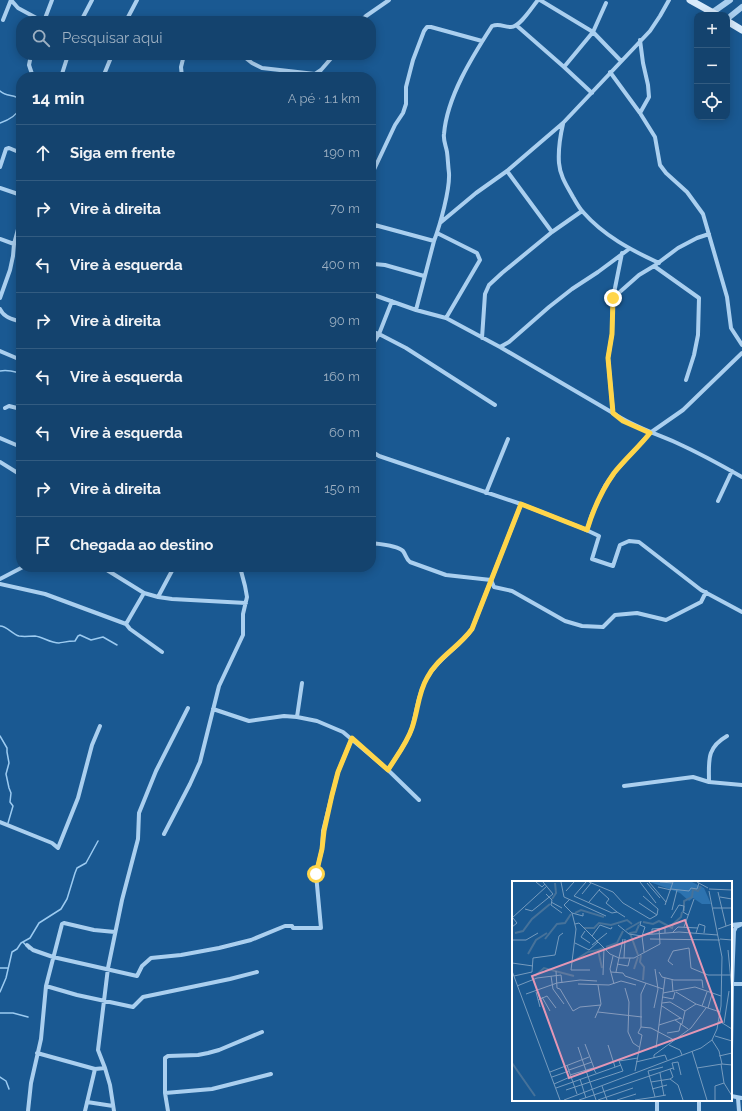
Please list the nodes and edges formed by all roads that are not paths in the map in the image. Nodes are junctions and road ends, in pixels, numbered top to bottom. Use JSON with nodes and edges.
{"nodes":[{"id":1,"x":11,"y":0,"type":"edge"},
{"id":2,"x":52,"y":0,"type":"edge"},
{"id":3,"x":92,"y":0,"type":"edge"},
{"id":4,"x":137,"y":0,"type":"edge"},
{"id":5,"x":389,"y":0,"type":"edge"},
{"id":6,"x":539,"y":0,"type":"edge"},
{"id":7,"x":669,"y":0,"type":"edge"},
{"id":8,"x":690,"y":0,"type":"edge"},
{"id":9,"x":730,"y":0,"type":"edge"},
{"id":10,"x":606,"y":3,"type":"dead end"},
{"id":11,"x":742,"y":7,"type":"edge"},
{"id":12,"x":711,"y":12,"type":"edge"},
{"id":13,"x":717,"y":12,"type":"edge"},
{"id":14,"x":33,"y":16,"type":"edge"},
{"id":15,"x":45,"y":16,"type":"edge"},
{"id":16,"x":84,"y":16,"type":"edge"},
{"id":17,"x":129,"y":16,"type":"edge"},
{"id":18,"x":366,"y":16,"type":"edge"},
{"id":19,"x":730,"y":17,"type":"edge"},
{"id":20,"x":4,"y":20,"type":"dead end"},
{"id":21,"x":730,"y":22,"type":"edge"},
{"id":22,"x":516,"y":25,"type":"junction"},
{"id":23,"x":742,"y":30,"type":"edge"},
{"id":24,"x":593,"y":32,"type":"junction"},
{"id":25,"x":640,"y":40,"type":"junction"},
{"id":26,"x":482,"y":41,"type":"junction"},
{"id":27,"x":30,"y":60,"type":"edge"},
{"id":28,"x":66,"y":60,"type":"edge"},
{"id":29,"x":110,"y":60,"type":"edge"},
{"id":30,"x":183,"y":60,"type":"edge"},
{"id":31,"x":248,"y":60,"type":"edge"},
{"id":32,"x":330,"y":60,"type":"edge"},
{"id":33,"x":621,"y":61,"type":"junction"},
{"id":34,"x":564,"y":67,"type":"junction"},
{"id":35,"x":32,"y":72,"type":"edge"},
{"id":36,"x":63,"y":72,"type":"edge"},
{"id":37,"x":105,"y":72,"type":"edge"},
{"id":38,"x":182,"y":72,"type":"edge"},
{"id":39,"x":297,"y":72,"type":"edge"},
{"id":40,"x":318,"y":72,"type":"edge"},
{"id":41,"x":610,"y":72,"type":"junction"},
{"id":42,"x":592,"y":93,"type":"junction"},
{"id":43,"x":640,"y":113,"type":"junction"},
{"id":44,"x":563,"y":123,"type":"junction"},
{"id":45,"x":16,"y":151,"type":"edge"},
{"id":46,"x":376,"y":165,"type":"edge"},
{"id":47,"x":0,"y":167,"type":"edge"},
{"id":48,"x":507,"y":171,"type":"junction"},
{"id":49,"x":0,"y":188,"type":"edge"},
{"id":50,"x":16,"y":193,"type":"edge"},
{"id":51,"x":582,"y":211,"type":"junction"},
{"id":52,"x":439,"y":224,"type":"junction"},
{"id":53,"x":376,"y":225,"type":"edge"},
{"id":54,"x":552,"y":232,"type":"junction"},
{"id":55,"x":437,"y":233,"type":"junction"},
{"id":56,"x":709,"y":234,"type":"junction"},
{"id":57,"x":16,"y":237,"type":"edge"},
{"id":58,"x":0,"y":239,"type":"edge"},
{"id":59,"x":434,"y":241,"type":"junction"},
{"id":60,"x":14,"y":244,"type":"junction"},
{"id":61,"x":629,"y":249,"type":"junction"},
{"id":62,"x":622,"y":253,"type":"junction"},
{"id":63,"x":659,"y":263,"type":"junction"},
{"id":64,"x":376,"y":264,"type":"edge"},
{"id":65,"x":654,"y":266,"type":"junction"},
{"id":66,"x":424,"y":276,"type":"junction"},
{"id":67,"x":376,"y":296,"type":"edge"},
{"id":68,"x":0,"y":298,"type":"edge"},
{"id":69,"x":613,"y":298,"type":"junction"},
{"id":70,"x":392,"y":301,"type":"junction"},
{"id":71,"x":416,"y":310,"type":"junction"},
{"id":72,"x":1,"y":314,"type":"edge"},
{"id":73,"x":446,"y":318,"type":"junction"},
{"id":74,"x":16,"y":320,"type":"edge"},
{"id":75,"x":376,"y":333,"type":"edge"},
{"id":76,"x":379,"y":334,"type":"junction"},
{"id":77,"x":482,"y":338,"type":"junction"},
{"id":78,"x":376,"y":339,"type":"edge"},
{"id":79,"x":742,"y":345,"type":"edge"},
{"id":80,"x":500,"y":347,"type":"junction"},
{"id":81,"x":0,"y":351,"type":"edge"},
{"id":82,"x":742,"y":353,"type":"edge"},
{"id":83,"x":16,"y":358,"type":"edge"},
{"id":84,"x":686,"y":380,"type":"dead end"},
{"id":85,"x":495,"y":405,"type":"dead end"},
{"id":86,"x":5,"y":408,"type":"dead end"},
{"id":87,"x":16,"y":408,"type":"edge"},
{"id":88,"x":613,"y":413,"type":"junction"},
{"id":89,"x":650,"y":433,"type":"junction"},
{"id":90,"x":0,"y":438,"type":"edge"},
{"id":91,"x":508,"y":439,"type":"dead end"},
{"id":92,"x":16,"y":445,"type":"edge"},
{"id":93,"x":376,"y":454,"type":"edge"},
{"id":94,"x":0,"y":462,"type":"edge"},
{"id":95,"x":732,"y":471,"type":"junction"},
{"id":96,"x":16,"y":472,"type":"edge"},
{"id":97,"x":742,"y":477,"type":"edge"},
{"id":98,"x":486,"y":493,"type":"junction"},
{"id":99,"x":718,"y":501,"type":"dead end"},
{"id":100,"x":521,"y":504,"type":"junction"},
{"id":101,"x":587,"y":530,"type":"junction"},
{"id":102,"x":376,"y":545,"type":"edge"},
{"id":103,"x":16,"y":570,"type":"edge"},
{"id":104,"x":110,"y":572,"type":"edge"},
{"id":105,"x":171,"y":572,"type":"edge"},
{"id":106,"x":241,"y":572,"type":"edge"},
{"id":107,"x":0,"y":578,"type":"edge"},
{"id":108,"x":491,"y":580,"type":"junction"},
{"id":109,"x":0,"y":584,"type":"edge"},
{"id":110,"x":706,"y":592,"type":"junction"},
{"id":111,"x":144,"y":593,"type":"junction"},
{"id":112,"x":158,"y":597,"type":"junction"},
{"id":113,"x":246,"y":603,"type":"junction"},
{"id":114,"x":742,"y":612,"type":"edge"},
{"id":115,"x":126,"y":624,"type":"junction"},
{"id":116,"x":162,"y":652,"type":"dead end"},
{"id":117,"x":302,"y":683,"type":"dead end"},
{"id":118,"x":188,"y":708,"type":"dead end"},
{"id":119,"x":213,"y":709,"type":"junction"},
{"id":120,"x":297,"y":717,"type":"junction"},
{"id":121,"x":100,"y":726,"type":"dead end"},
{"id":122,"x":727,"y":736,"type":"dead end"},
{"id":123,"x":352,"y":738,"type":"junction"},
{"id":124,"x":388,"y":770,"type":"junction"},
{"id":125,"x":709,"y":782,"type":"junction"},
{"id":126,"x":742,"y":785,"type":"edge"},
{"id":127,"x":624,"y":786,"type":"dead end"},
{"id":128,"x":419,"y":800,"type":"dead end"},
{"id":129,"x":0,"y":822,"type":"edge"},
{"id":130,"x":164,"y":834,"type":"dead end"},
{"id":131,"x":741,"y":924,"type":"edge"},
{"id":132,"x":116,"y":932,"type":"junction"},
{"id":133,"x":27,"y":945,"type":"dead end"},
{"id":134,"x":53,"y":957,"type":"junction"},
{"id":135,"x":732,"y":966,"type":"edge"},
{"id":136,"x":108,"y":968,"type":"junction"},
{"id":137,"x":257,"y":972,"type":"dead end"},
{"id":138,"x":46,"y":986,"type":"junction"},
{"id":139,"x":103,"y":1000,"type":"junction"},
{"id":140,"x":262,"y":1032,"type":"dead end"},
{"id":141,"x":37,"y":1053,"type":"junction"},
{"id":142,"x":105,"y":1068,"type":"junction"},
{"id":143,"x":95,"y":1069,"type":"junction"},
{"id":144,"x":271,"y":1074,"type":"dead end"},
{"id":145,"x":165,"y":1093,"type":"junction"},
{"id":146,"x":740,"y":1098,"type":"edge"},
{"id":147,"x":656,"y":1101,"type":"edge"},
{"id":148,"x":87,"y":1102,"type":"junction"},
{"id":149,"x":113,"y":1109,"type":"edge"},
{"id":150,"x":28,"y":1111,"type":"edge"},
{"id":151,"x":85,"y":1111,"type":"edge"},
{"id":152,"x":168,"y":1111,"type":"edge"},
{"id":153,"x":657,"y":1111,"type":"edge"},
{"id":154,"x":739,"y":1111,"type":"edge"}],
"edges":[{"from":1,"to":14,"type":"street"},
{"from":1,"to":20,"type":"street"},
{"from":2,"to":15,"type":"street"},
{"from":3,"to":16,"type":"street"},
{"from":4,"to":17,"type":"street"},
{"from":5,"to":18,"type":"street"},
{"from":6,"to":22,"type":"street"},
{"from":6,"to":24,"type":"street"},
{"from":7,"to":25,"type":"street"},
{"from":8,"to":12,"type":"main road"},
{"from":9,"to":13,"type":"street"},
{"from":10,"to":24,"type":"street"},
{"from":11,"to":19,"type":"street"},
{"from":21,"to":23,"type":"main road"},
{"from":22,"to":26,"type":"street"},
{"from":22,"to":34,"type":"street"},
{"from":24,"to":33,"type":"street"},
{"from":24,"to":34,"type":"street"},
{"from":25,"to":33,"type":"street"},
{"from":25,"to":43,"type":"street"},
{"from":26,"to":46,"type":"street"},
{"from":26,"to":52,"type":"street"},
{"from":27,"to":35,"type":"street"},
{"from":28,"to":36,"type":"street"},
{"from":29,"to":37,"type":"street"},
{"from":30,"to":38,"type":"street"},
{"from":31,"to":39,"type":"street"},
{"from":32,"to":40,"type":"street"},
{"from":33,"to":41,"type":"street"},
{"from":34,"to":42,"type":"street"},
{"from":41,"to":42,"type":"street"},
{"from":41,"to":43,"type":"street"},
{"from":42,"to":44,"type":"street"},
{"from":43,"to":56,"type":"street"},
{"from":44,"to":48,"type":"street"},
{"from":44,"to":51,"type":"street"},
{"from":45,"to":47,"type":"street"},
{"from":48,"to":52,"type":"street"},
{"from":48,"to":54,"type":"street"},
{"from":49,"to":50,"type":"street"},
{"from":51,"to":54,"type":"street"},
{"from":51,"to":61,"type":"street"},
{"from":52,"to":55,"type":"street"},
{"from":53,"to":59,"type":"street"},
{"from":54,"to":77,"type":"street"},
{"from":55,"to":59,"type":"street"},
{"from":55,"to":73,"type":"street"},
{"from":56,"to":63,"type":"street"},
{"from":56,"to":79,"type":"street"},
{"from":57,"to":60,"type":"street"},
{"from":58,"to":60,"type":"street"},
{"from":59,"to":66,"type":"street"},
{"from":60,"to":68,"type":"street"},
{"from":61,"to":62,"type":"street"},
{"from":61,"to":63,"type":"street"},
{"from":62,"to":69,"type":"street"},
{"from":62,"to":80,"type":"street"},
{"from":63,"to":65,"type":"street"},
{"from":64,"to":66,"type":"street"},
{"from":65,"to":69,"type":"street"},
{"from":65,"to":84,"type":"street"},
{"from":66,"to":71,"type":"street"},
{"from":67,"to":70,"type":"street"},
{"from":69,"to":88,"type":"street"},
{"from":70,"to":71,"type":"street"},
{"from":70,"to":76,"type":"street"},
{"from":71,"to":73,"type":"street"},
{"from":72,"to":74,"type":"street"},
{"from":73,"to":77,"type":"street"},
{"from":75,"to":76,"type":"street"},
{"from":76,"to":78,"type":"street"},
{"from":76,"to":85,"type":"street"},
{"from":77,"to":80,"type":"street"},
{"from":80,"to":88,"type":"street"},
{"from":81,"to":83,"type":"street"},
{"from":82,"to":89,"type":"street"},
{"from":86,"to":87,"type":"street"},
{"from":88,"to":89,"type":"street"},
{"from":89,"to":95,"type":"street"},
{"from":89,"to":101,"type":"street"},
{"from":90,"to":92,"type":"street"},
{"from":91,"to":98,"type":"street"},
{"from":93,"to":98,"type":"street"},
{"from":94,"to":96,"type":"street"},
{"from":95,"to":97,"type":"street"},
{"from":95,"to":99,"type":"street"},
{"from":98,"to":100,"type":"street"},
{"from":100,"to":101,"type":"street"},
{"from":100,"to":108,"type":"street"},
{"from":101,"to":110,"type":"street"},
{"from":102,"to":108,"type":"street"},
{"from":103,"to":107,"type":"street"},
{"from":104,"to":111,"type":"street"},
{"from":105,"to":112,"type":"street"},
{"from":106,"to":113,"type":"street"},
{"from":108,"to":110,"type":"street"},
{"from":108,"to":124,"type":"street"},
{"from":109,"to":115,"type":"street"},
{"from":110,"to":114,"type":"street"},
{"from":111,"to":112,"type":"street"},
{"from":111,"to":115,"type":"street"},
{"from":112,"to":113,"type":"street"},
{"from":113,"to":119,"type":"street"},
{"from":115,"to":116,"type":"street"},
{"from":117,"to":120,"type":"street"},
{"from":118,"to":132,"type":"street"},
{"from":119,"to":120,"type":"street"},
{"from":119,"to":130,"type":"street"},
{"from":120,"to":123,"type":"street"},
{"from":121,"to":129,"type":"street"},
{"from":122,"to":125,"type":"street"},
{"from":123,"to":124,"type":"street"},
{"from":123,"to":136,"type":"street"},
{"from":124,"to":128,"type":"street"},
{"from":125,"to":126,"type":"street"},
{"from":125,"to":127,"type":"street"},
{"from":131,"to":135,"type":"street"},
{"from":132,"to":134,"type":"street"},
{"from":132,"to":136,"type":"street"},
{"from":133,"to":134,"type":"street"},
{"from":134,"to":136,"type":"street"},
{"from":134,"to":138,"type":"street"},
{"from":136,"to":139,"type":"street"},
{"from":137,"to":139,"type":"street"},
{"from":138,"to":139,"type":"street"},
{"from":138,"to":141,"type":"street"},
{"from":139,"to":142,"type":"street"},
{"from":140,"to":145,"type":"street"},
{"from":141,"to":143,"type":"street"},
{"from":141,"to":150,"type":"street"},
{"from":142,"to":143,"type":"street"},
{"from":142,"to":149,"type":"street"},
{"from":143,"to":148,"type":"street"},
{"from":144,"to":145,"type":"street"},
{"from":145,"to":152,"type":"street"},
{"from":146,"to":154,"type":"street"},
{"from":147,"to":153,"type":"street"},
{"from":148,"to":149,"type":"street"},
{"from":148,"to":151,"type":"street"}]}
